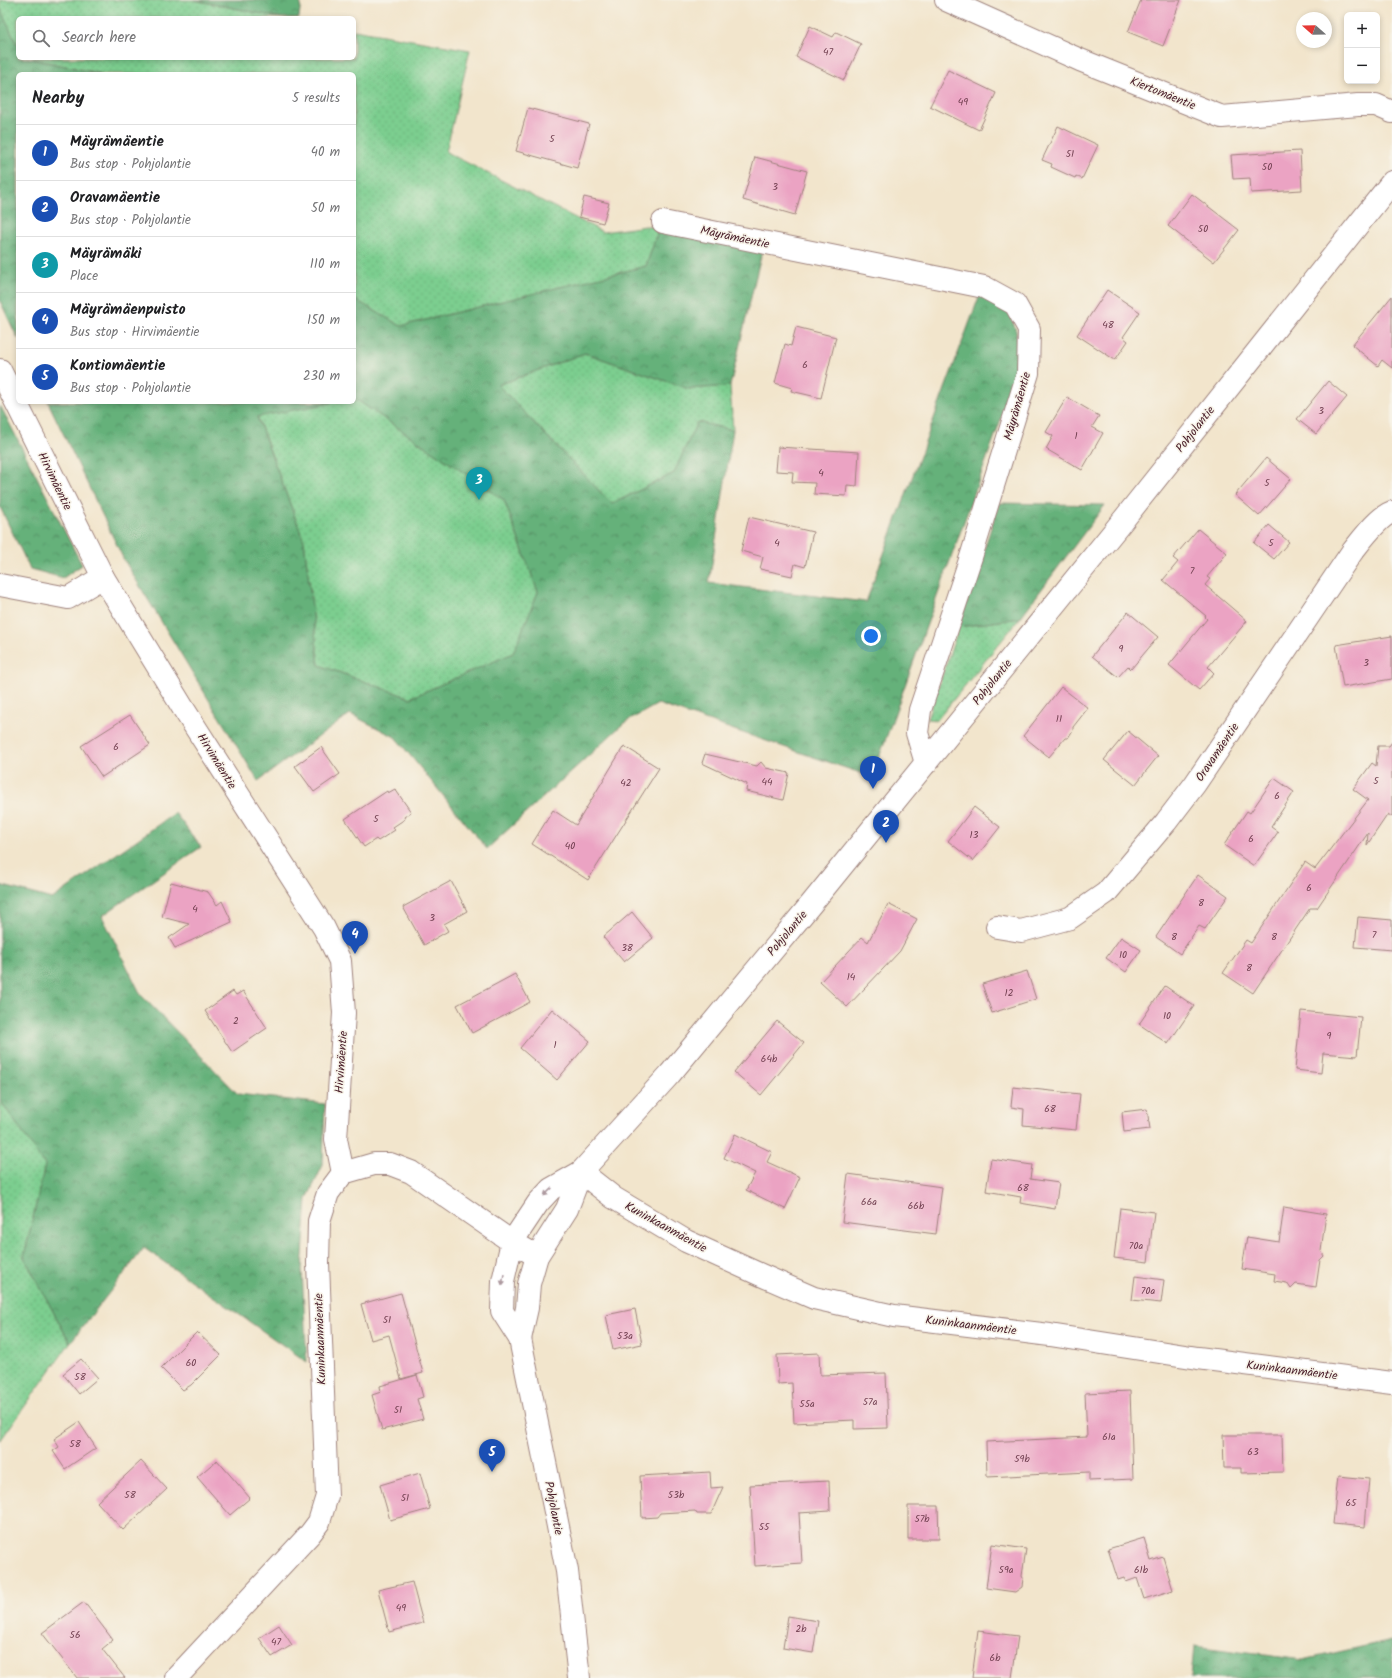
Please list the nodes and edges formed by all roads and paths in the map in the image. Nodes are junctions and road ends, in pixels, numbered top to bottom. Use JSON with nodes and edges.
{"nodes":[{"id":1,"x":947,"y":0,"type":"edge"},
{"id":2,"x":1392,"y":112,"type":"edge"},
{"id":3,"x":1392,"y":182,"type":"edge"},
{"id":4,"x":663,"y":222,"type":"dead end"},
{"id":5,"x":0,"y":370,"type":"edge"},
{"id":6,"x":16,"y":402,"type":"edge"},
{"id":7,"x":17,"y":404,"type":"edge"},
{"id":8,"x":1392,"y":512,"type":"edge"},
{"id":9,"x":103,"y":577,"type":"junction"},
{"id":10,"x":0,"y":584,"type":"edge"},
{"id":11,"x":926,"y":763,"type":"junction"},
{"id":12,"x":997,"y":926,"type":"dead end"},
{"id":13,"x":581,"y":1172,"type":"junction"},
{"id":14,"x":343,"y":1173,"type":"junction"},
{"id":15,"x":512,"y":1242,"type":"junction"},
{"id":16,"x":537,"y":1256,"type":"junction"},
{"id":17,"x":520,"y":1339,"type":"junction"},
{"id":18,"x":1392,"y":1383,"type":"edge"},
{"id":19,"x":176,"y":1678,"type":"edge"},
{"id":20,"x":579,"y":1678,"type":"edge"}],
"edges":[{"from":1,"to":2,"type":"street","name":"Kiertomäentie"},
{"from":3,"to":11,"type":"street","name":"Pohjolantie"},
{"from":4,"to":11,"type":"street","name":"Mäyrämäentie"},
{"from":5,"to":6,"type":"street","name":"Hirvimäentie"},
{"from":7,"to":9,"type":"street","name":"Hirvimäentie"},
{"from":8,"to":12,"type":"street","name":"Oravamäentie"},
{"from":9,"to":10,"type":"street"},
{"from":9,"to":14,"type":"street","name":"Hirvimäentie"},
{"from":11,"to":13,"type":"street","name":"Pohjolantie"},
{"from":13,"to":15,"type":"street","name":"Pohjolantie","one_way":true},
{"from":13,"to":16,"type":"street","name":"Pohjolantie"},
{"from":13,"to":18,"type":"street","name":"Kuninkaanmäentie"},
{"from":14,"to":15,"type":"street"},
{"from":14,"to":19,"type":"street","name":"Kuninkaanmäentie"},
{"from":15,"to":16,"type":"street"},
{"from":15,"to":17,"type":"street","name":"Pohjolantie","one_way":true},
{"from":16,"to":17,"type":"street","name":"Pohjolantie"},
{"from":17,"to":20,"type":"street","name":"Pohjolantie"}]}
